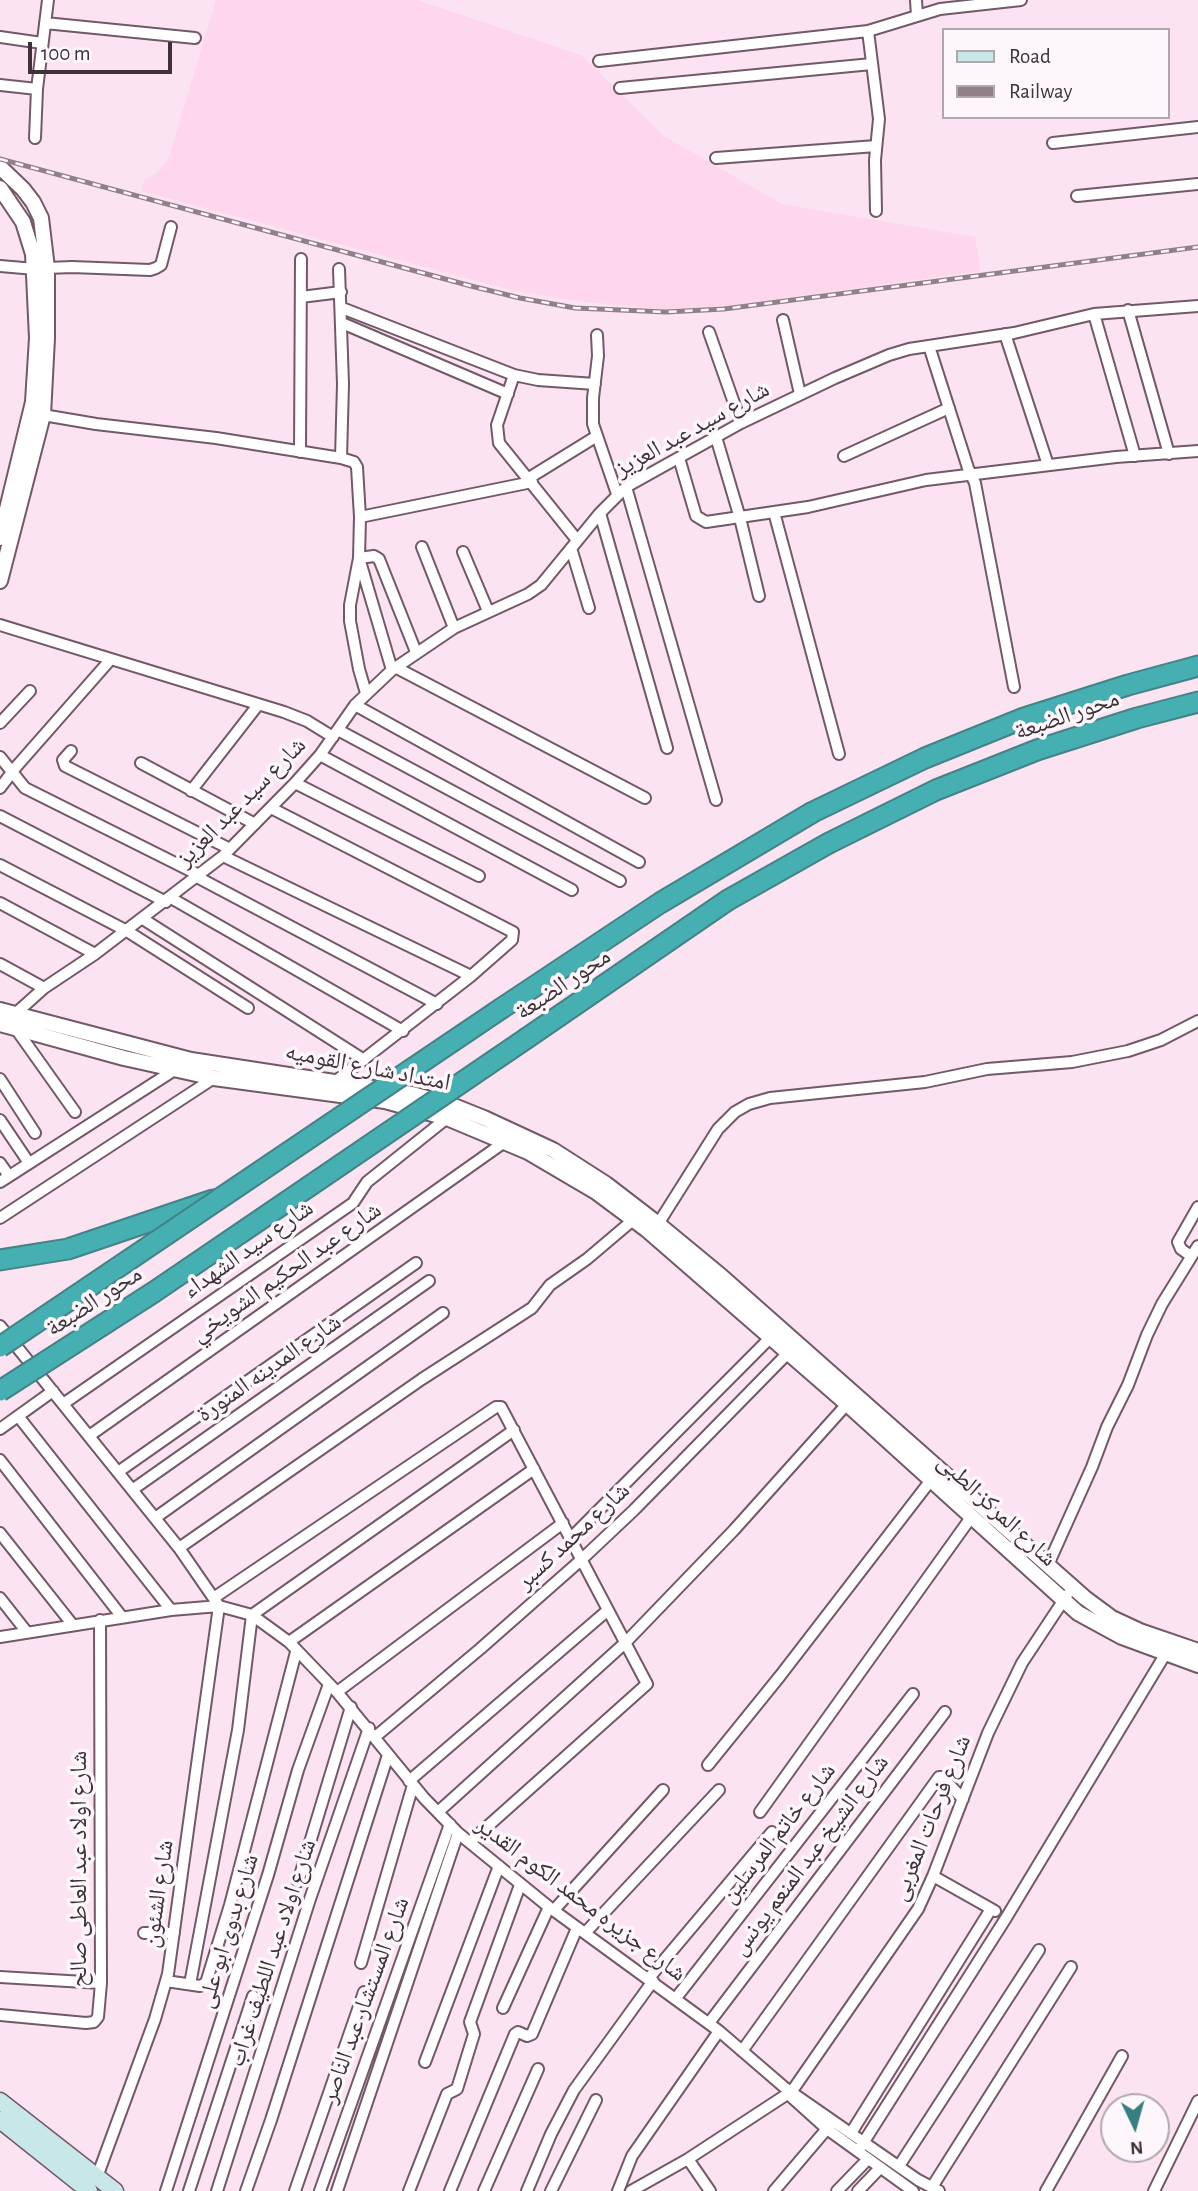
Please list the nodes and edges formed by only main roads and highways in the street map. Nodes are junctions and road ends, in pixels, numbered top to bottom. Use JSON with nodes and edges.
{"nodes":[{"id":1,"x":1198,"y":666,"type":"edge"},
{"id":2,"x":1198,"y":702,"type":"edge"},
{"id":3,"x":218,"y":1199,"type":"junction"},
{"id":4,"x":0,"y":1261,"type":"edge"},
{"id":5,"x":0,"y":1347,"type":"edge"},
{"id":6,"x":0,"y":1391,"type":"edge"},
{"id":7,"x":0,"y":2101,"type":"edge"},
{"id":8,"x":0,"y":2120,"type":"edge"},
{"id":9,"x":90,"y":2187,"type":"edge"},
{"id":10,"x":115,"y":2191,"type":"edge"}],
"edges":[{"from":1,"to":3,"type":"highway","name":"محور الضبعة","bridge":true},
{"from":2,"to":6,"type":"highway","name":"محور الضبعة","bridge":true},
{"from":3,"to":4,"type":"highway"},
{"from":3,"to":5,"type":"highway","name":"محور الضبعة","bridge":true},
{"from":7,"to":9,"type":"main road"},
{"from":8,"to":9,"type":"main road"},
{"from":9,"to":10,"type":"main road"}]}
